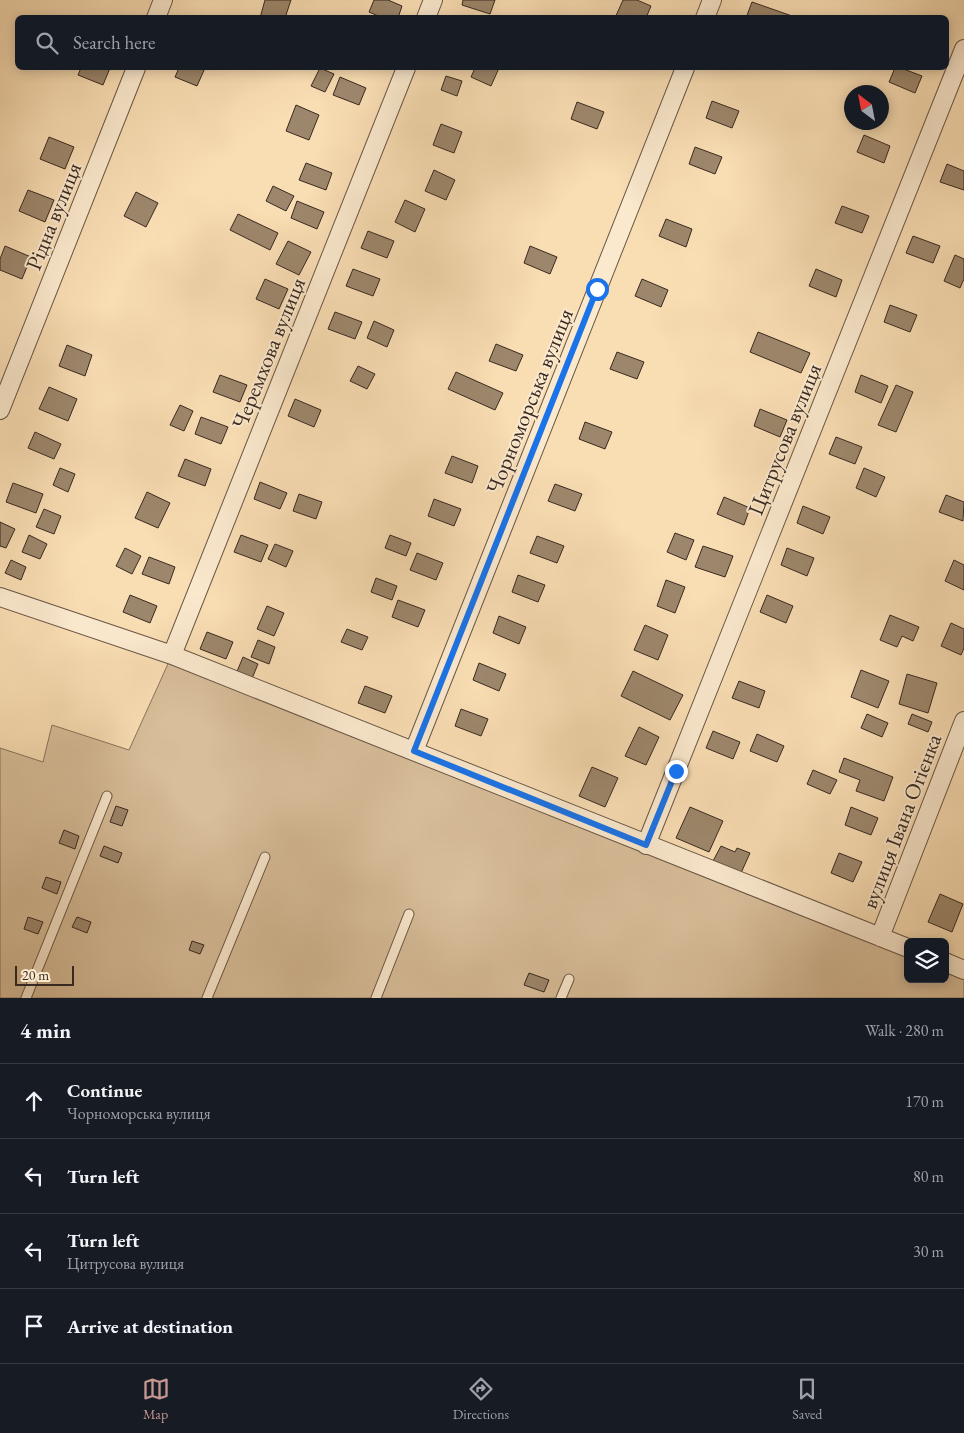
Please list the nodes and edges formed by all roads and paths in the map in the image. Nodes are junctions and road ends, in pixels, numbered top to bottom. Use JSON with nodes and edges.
{"nodes":[{"id":1,"x":163,"y":0,"type":"edge"},
{"id":2,"x":433,"y":0,"type":"edge"},
{"id":3,"x":712,"y":0,"type":"edge"},
{"id":4,"x":157,"y":15,"type":"edge"},
{"id":5,"x":427,"y":15,"type":"edge"},
{"id":6,"x":706,"y":15,"type":"edge"},
{"id":7,"x":964,"y":49,"type":"edge"},
{"id":8,"x":135,"y":70,"type":"edge"},
{"id":9,"x":405,"y":70,"type":"edge"},
{"id":10,"x":684,"y":70,"type":"edge"},
{"id":11,"x":0,"y":410,"type":"edge"},
{"id":12,"x":0,"y":598,"type":"edge"},
{"id":13,"x":172,"y":655,"type":"junction"},
{"id":14,"x":964,"y":721,"type":"edge"},
{"id":15,"x":414,"y":751,"type":"junction"},
{"id":16,"x":107,"y":796,"type":"dead end"},
{"id":17,"x":646,"y":845,"type":"junction"},
{"id":18,"x":265,"y":857,"type":"dead end"},
{"id":19,"x":409,"y":914,"type":"dead end"},
{"id":20,"x":880,"y":937,"type":"junction"},
{"id":21,"x":904,"y":946,"type":"edge"},
{"id":22,"x":949,"y":964,"type":"edge"},
{"id":23,"x":964,"y":970,"type":"edge"},
{"id":24,"x":569,"y":979,"type":"dead end"},
{"id":25,"x":26,"y":998,"type":"edge"},
{"id":26,"x":207,"y":998,"type":"edge"},
{"id":27,"x":376,"y":998,"type":"edge"},
{"id":28,"x":561,"y":998,"type":"edge"}],
"edges":[{"from":1,"to":4,"type":"street"},
{"from":2,"to":5,"type":"street"},
{"from":3,"to":6,"type":"street"},
{"from":7,"to":17,"type":"street","name":"Цитрусова вулиця"},
{"from":8,"to":11,"type":"street","name":"Рідна вулиця"},
{"from":9,"to":13,"type":"street","name":"Черемхова вулиця"},
{"from":10,"to":15,"type":"street","name":"Чорноморська вулиця"},
{"from":12,"to":13,"type":"street"},
{"from":13,"to":15,"type":"street"},
{"from":14,"to":20,"type":"street","name":"вулиця Івана Огієнка"},
{"from":15,"to":17,"type":"street"},
{"from":16,"to":25,"type":"lane"},
{"from":17,"to":20,"type":"street"},
{"from":18,"to":26,"type":"lane"},
{"from":19,"to":27,"type":"lane"},
{"from":20,"to":21,"type":"street"},
{"from":22,"to":23,"type":"street"},
{"from":24,"to":28,"type":"lane"}]}
